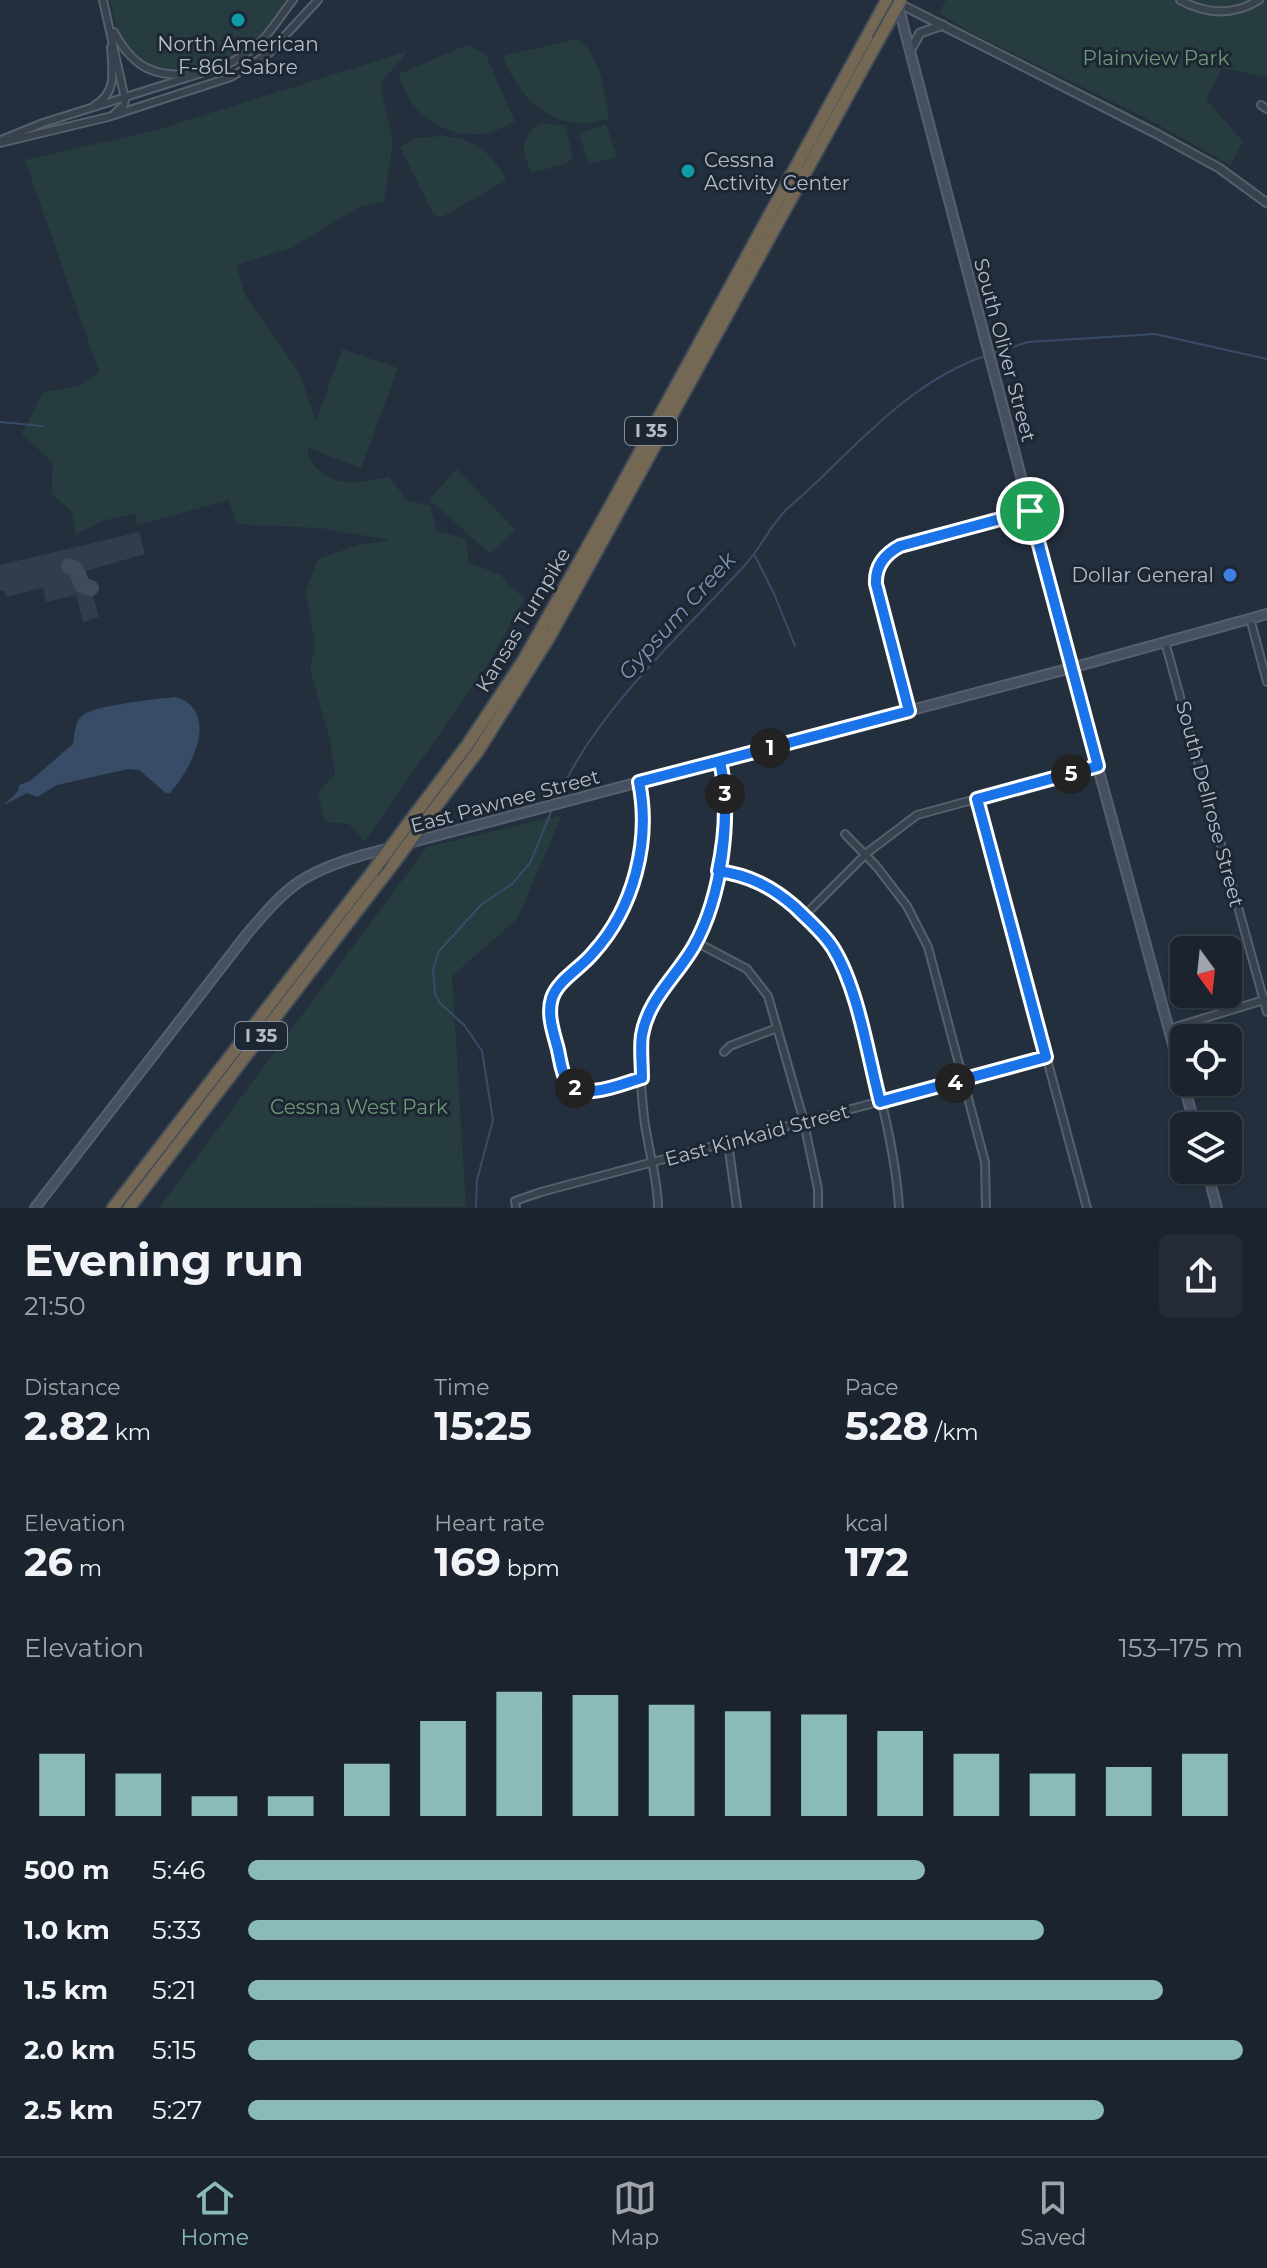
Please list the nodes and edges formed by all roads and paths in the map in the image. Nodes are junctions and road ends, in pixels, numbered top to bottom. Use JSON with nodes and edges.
{"nodes":[{"id":1,"x":103,"y":0,"type":"edge"},
{"id":2,"x":293,"y":0,"type":"edge"},
{"id":3,"x":318,"y":0,"type":"edge"},
{"id":4,"x":895,"y":0,"type":"edge"},
{"id":5,"x":1180,"y":0,"type":"edge"},
{"id":6,"x":1259,"y":0,"type":"edge"},
{"id":7,"x":110,"y":24,"type":"junction"},
{"id":8,"x":943,"y":25,"type":"junction"},
{"id":9,"x":910,"y":51,"type":"junction"},
{"id":10,"x":211,"y":71,"type":"junction"},
{"id":11,"x":125,"y":99,"type":"junction"},
{"id":12,"x":151,"y":103,"type":"junction"},
{"id":13,"x":84,"y":111,"type":"junction"},
{"id":14,"x":108,"y":117,"type":"junction"},
{"id":15,"x":0,"y":142,"type":"edge"},
{"id":16,"x":1267,"y":203,"type":"edge"},
{"id":17,"x":1030,"y":511,"type":"junction"},
{"id":18,"x":1267,"y":614,"type":"edge"},
{"id":19,"x":1250,"y":618,"type":"junction"},
{"id":20,"x":1165,"y":642,"type":"junction"},
{"id":21,"x":1071,"y":668,"type":"junction"},
{"id":22,"x":1267,"y":682,"type":"edge"},
{"id":23,"x":909,"y":711,"type":"junction"},
{"id":24,"x":720,"y":761,"type":"junction"},
{"id":25,"x":1098,"y":766,"type":"junction"},
{"id":26,"x":639,"y":782,"type":"junction"},
{"id":27,"x":977,"y":799,"type":"junction"},
{"id":28,"x":845,"y":834,"type":"dead end"},
{"id":29,"x":865,"y":855,"type":"junction"},
{"id":30,"x":718,"y":871,"type":"junction"},
{"id":31,"x":804,"y":916,"type":"junction"},
{"id":32,"x":696,"y":942,"type":"junction"},
{"id":33,"x":1265,"y":999,"type":"edge"},
{"id":34,"x":1267,"y":1012,"type":"edge"},
{"id":35,"x":777,"y":1028,"type":"junction"},
{"id":36,"x":1169,"y":1029,"type":"junction"},
{"id":37,"x":724,"y":1052,"type":"dead end"},
{"id":38,"x":1046,"y":1057,"type":"junction"},
{"id":39,"x":642,"y":1078,"type":"junction"},
{"id":40,"x":964,"y":1080,"type":"junction"},
{"id":41,"x":880,"y":1102,"type":"junction"},
{"id":42,"x":1191,"y":1112,"type":"edge"},
{"id":43,"x":805,"y":1123,"type":"junction"},
{"id":44,"x":728,"y":1143,"type":"junction"},
{"id":45,"x":653,"y":1163,"type":"junction"},
{"id":46,"x":1211,"y":1184,"type":"edge"},
{"id":47,"x":515,"y":1204,"type":"edge"},
{"id":48,"x":35,"y":1208,"type":"edge"},
{"id":49,"x":113,"y":1208,"type":"edge"},
{"id":50,"x":129,"y":1208,"type":"edge"},
{"id":51,"x":658,"y":1208,"type":"edge"},
{"id":52,"x":737,"y":1208,"type":"edge"},
{"id":53,"x":818,"y":1208,"type":"edge"},
{"id":54,"x":899,"y":1208,"type":"edge"},
{"id":55,"x":986,"y":1208,"type":"edge"},
{"id":56,"x":1087,"y":1208,"type":"edge"},
{"id":57,"x":1217,"y":1208,"type":"edge"}],
"edges":[{"from":1,"to":7,"type":"street"},
{"from":2,"to":10,"type":"street"},
{"from":3,"to":12,"type":"street"},
{"from":4,"to":8,"type":"street"},
{"from":4,"to":9,"type":"main road","name":"South Oliver Street"},
{"from":4,"to":49,"type":"highway","name":"Kansas Turnpike","number":"I 35","bridge":true},
{"from":4,"to":50,"type":"highway","name":"Kansas Turnpike","number":"I 35","bridge":true},
{"from":5,"to":6,"type":"street"},
{"from":7,"to":10,"type":"street"},
{"from":7,"to":11,"type":"street"},
{"from":7,"to":13,"type":"street"},
{"from":8,"to":9,"type":"street"},
{"from":8,"to":16,"type":"street"},
{"from":9,"to":17,"type":"main road","name":"South Oliver Street"},
{"from":10,"to":11,"type":"street"},
{"from":11,"to":12,"type":"street"},
{"from":11,"to":13,"type":"street"},
{"from":11,"to":14,"type":"street"},
{"from":12,"to":14,"type":"street"},
{"from":13,"to":15,"type":"street"},
{"from":14,"to":15,"type":"street"},
{"from":17,"to":21,"type":"main road","name":"South Oliver Street"},
{"from":17,"to":23,"type":"street"},
{"from":18,"to":19,"type":"main road","name":"East Pawnee Street"},
{"from":19,"to":20,"type":"main road","name":"East Pawnee Street"},
{"from":19,"to":22,"type":"street"},
{"from":20,"to":21,"type":"main road","name":"East Pawnee Street"},
{"from":20,"to":33,"type":"street","name":"South Dellrose Street"},
{"from":21,"to":23,"type":"main road","name":"East Pawnee Street"},
{"from":21,"to":25,"type":"main road","name":"South Oliver Street"},
{"from":23,"to":24,"type":"main road","name":"East Pawnee Street"},
{"from":24,"to":26,"type":"main road","name":"East Pawnee Street"},
{"from":24,"to":30,"type":"street"},
{"from":25,"to":27,"type":"street"},
{"from":25,"to":36,"type":"main road","name":"South Oliver Street"},
{"from":26,"to":39,"type":"street"},
{"from":26,"to":48,"type":"main road","name":"East Pawnee Street"},
{"from":27,"to":29,"type":"street"},
{"from":27,"to":38,"type":"street"},
{"from":28,"to":29,"type":"street"},
{"from":29,"to":31,"type":"street"},
{"from":29,"to":40,"type":"street"},
{"from":30,"to":31,"type":"street"},
{"from":30,"to":32,"type":"street"},
{"from":31,"to":41,"type":"street"},
{"from":32,"to":35,"type":"street"},
{"from":32,"to":39,"type":"street"},
{"from":33,"to":34,"type":"street","name":"South Dellrose Street"},
{"from":33,"to":36,"type":"street"},
{"from":35,"to":37,"type":"street"},
{"from":35,"to":43,"type":"street"},
{"from":36,"to":42,"type":"main road","name":"South Oliver Street"},
{"from":38,"to":40,"type":"street","name":"East Kinkaid Street"},
{"from":38,"to":56,"type":"street"},
{"from":39,"to":45,"type":"street"},
{"from":40,"to":41,"type":"street","name":"East Kinkaid Street"},
{"from":40,"to":55,"type":"street"},
{"from":41,"to":43,"type":"street","name":"East Kinkaid Street"},
{"from":41,"to":54,"type":"street"},
{"from":43,"to":44,"type":"street","name":"East Kinkaid Street"},
{"from":43,"to":53,"type":"street"},
{"from":44,"to":45,"type":"street","name":"East Kinkaid Street"},
{"from":44,"to":52,"type":"street"},
{"from":45,"to":47,"type":"street","name":"East Kinkaid Street"},
{"from":45,"to":51,"type":"street"},
{"from":46,"to":57,"type":"main road"}]}
